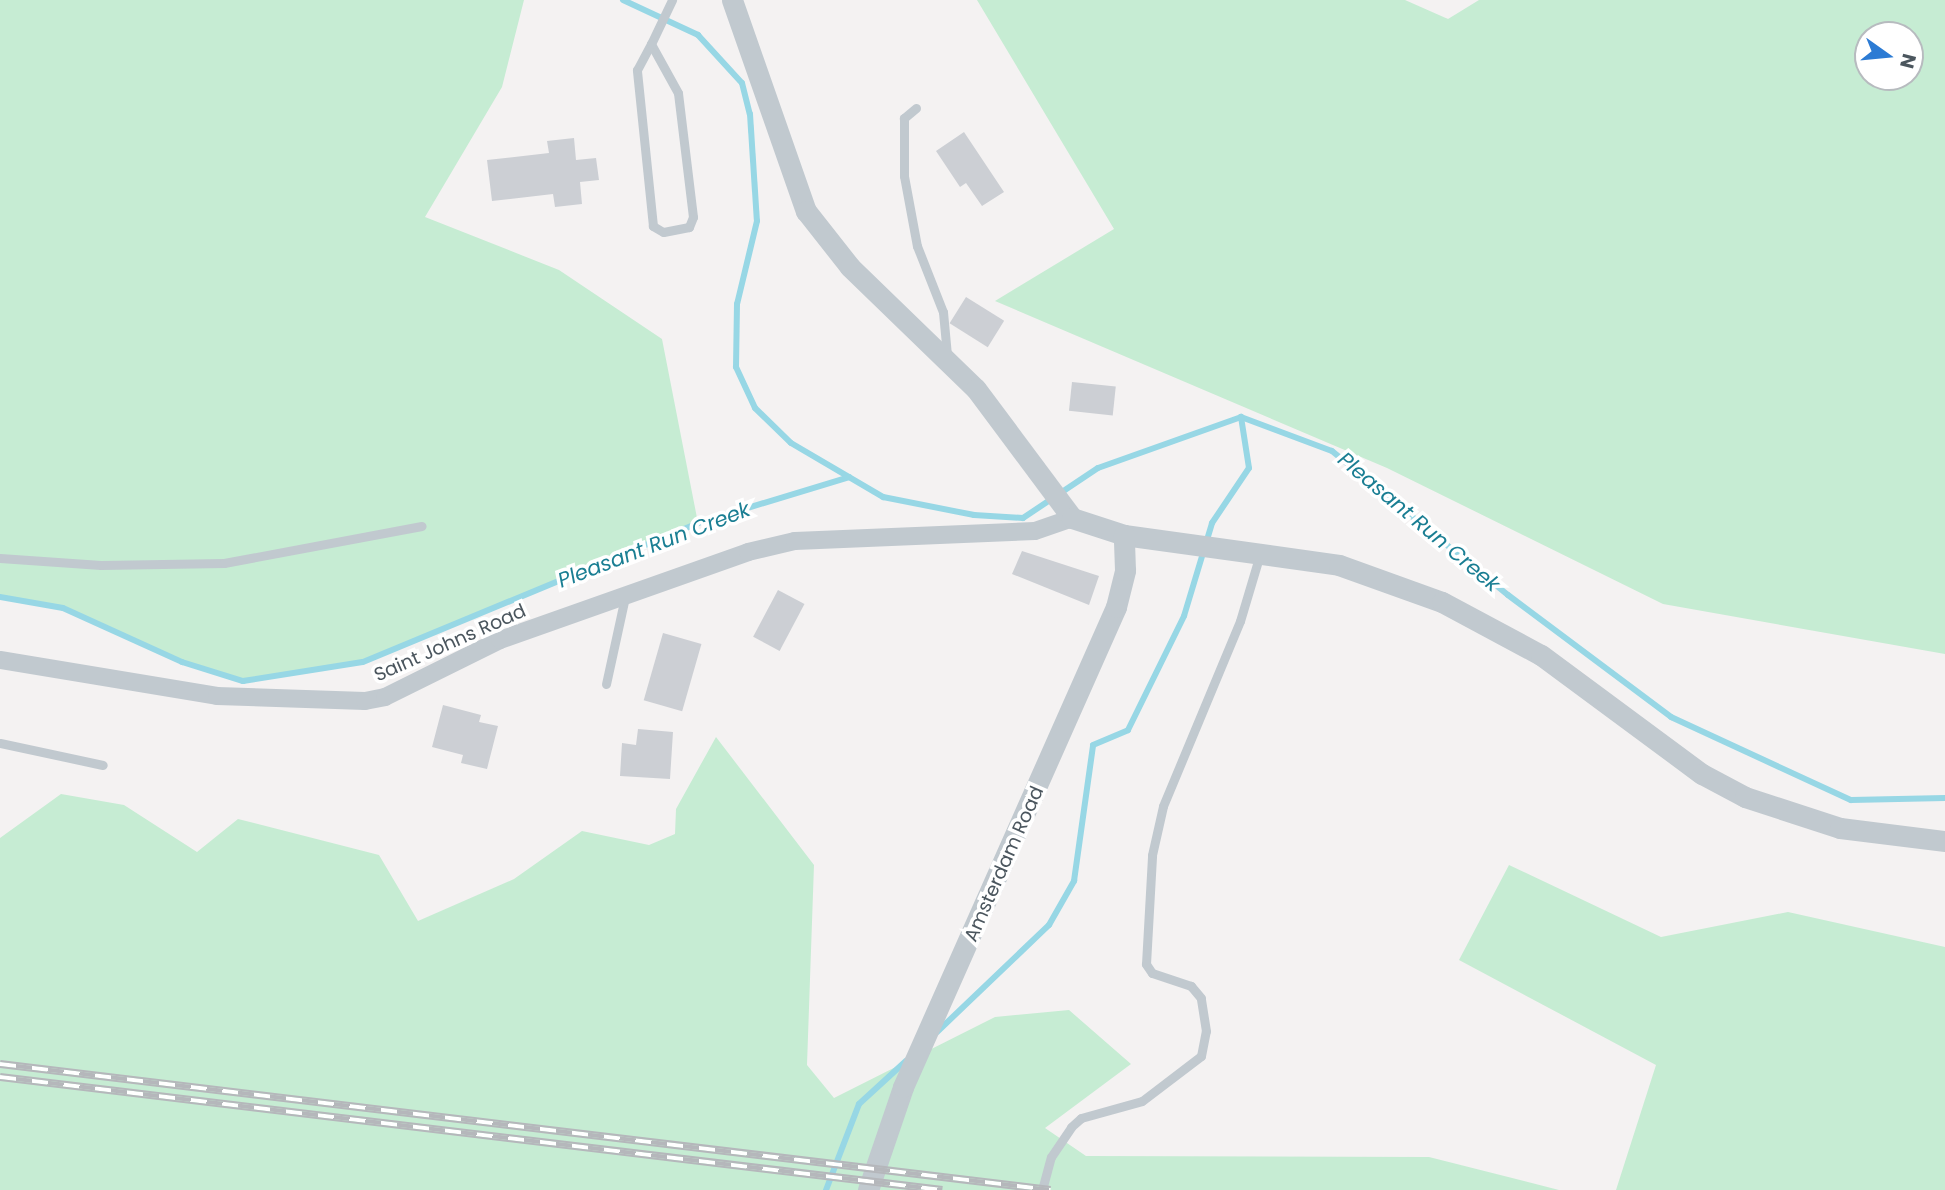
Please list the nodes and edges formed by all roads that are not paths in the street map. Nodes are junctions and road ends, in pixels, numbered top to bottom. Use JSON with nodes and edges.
{"nodes":[{"id":1,"x":733,"y":0,"type":"edge"},
{"id":2,"x":671,"y":1,"type":"edge"},
{"id":3,"x":654,"y":39,"type":"junction"},
{"id":4,"x":916,"y":108,"type":"dead end"},
{"id":5,"x":947,"y":357,"type":"junction"},
{"id":6,"x":1067,"y":514,"type":"junction"},
{"id":7,"x":422,"y":526,"type":"dead end"},
{"id":8,"x":1124,"y":536,"type":"junction"},
{"id":9,"x":1260,"y":552,"type":"junction"},
{"id":10,"x":0,"y":558,"type":"edge"},
{"id":11,"x":625,"y":597,"type":"junction"},
{"id":12,"x":0,"y":660,"type":"edge"},
{"id":13,"x":606,"y":684,"type":"dead end"},
{"id":14,"x":0,"y":743,"type":"edge"},
{"id":15,"x":103,"y":765,"type":"dead end"},
{"id":16,"x":1945,"y":841,"type":"edge"},
{"id":17,"x":868,"y":1190,"type":"edge"},
{"id":18,"x":1042,"y":1190,"type":"edge"}],
"edges":[{"from":1,"to":5,"type":"street"},
{"from":2,"to":3,"type":"lane"},
{"from":3,"to":3,"type":"lane"},
{"from":4,"to":5,"type":"lane"},
{"from":5,"to":6,"type":"street"},
{"from":6,"to":8,"type":"street"},
{"from":6,"to":11,"type":"street","name":"Saint Johns Road"},
{"from":7,"to":10,"type":"lane"},
{"from":8,"to":9,"type":"street"},
{"from":8,"to":17,"type":"street","name":"Amsterdam Road"},
{"from":9,"to":16,"type":"street"},
{"from":9,"to":18,"type":"lane"},
{"from":11,"to":12,"type":"street","name":"Saint Johns Road"},
{"from":11,"to":13,"type":"lane"},
{"from":14,"to":15,"type":"lane"}]}
